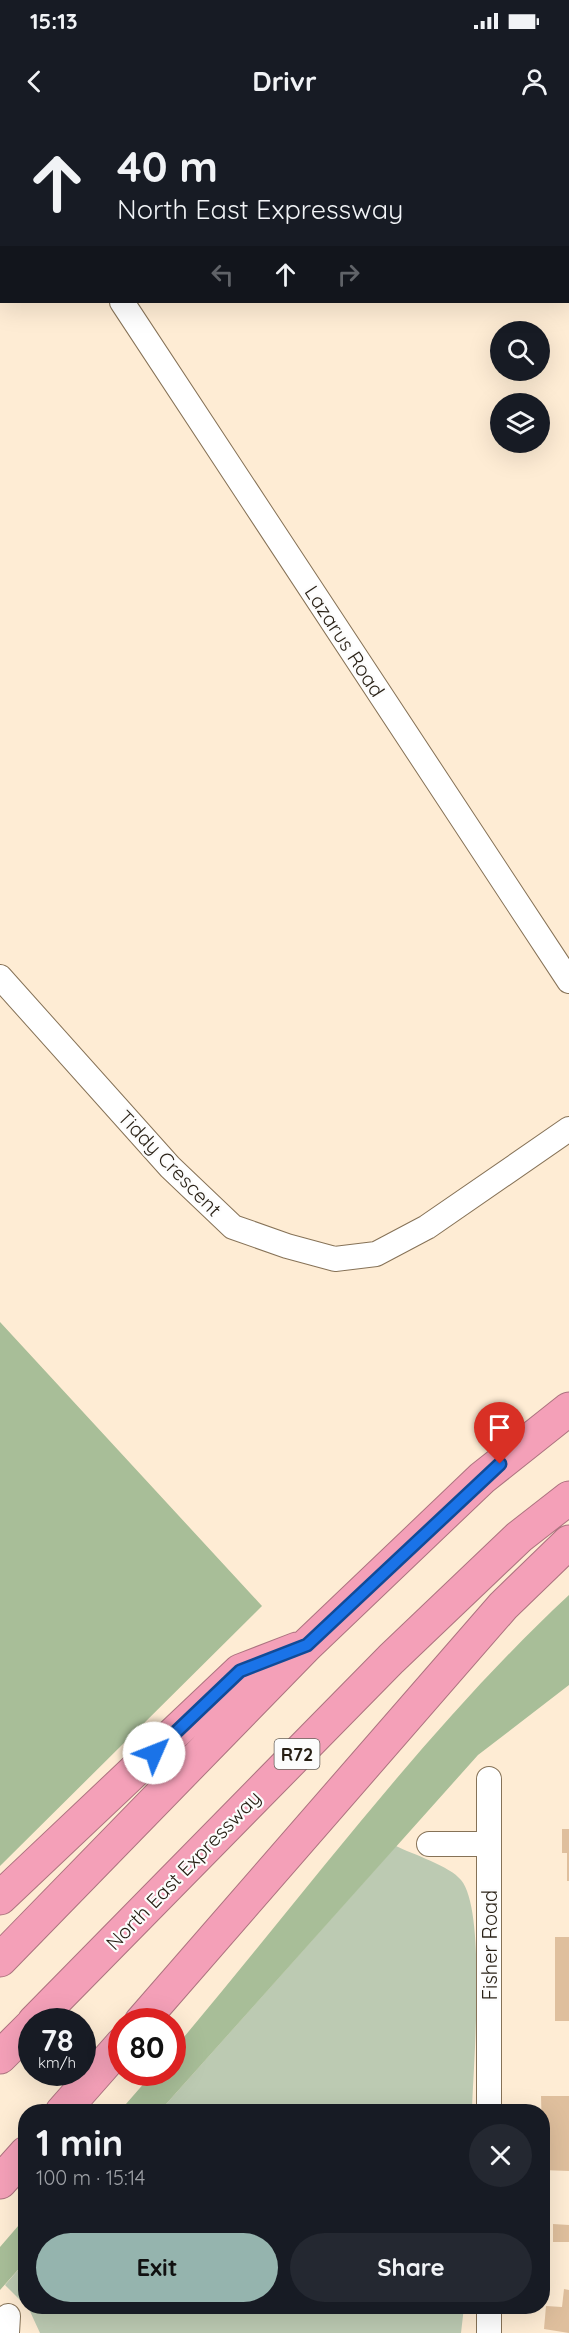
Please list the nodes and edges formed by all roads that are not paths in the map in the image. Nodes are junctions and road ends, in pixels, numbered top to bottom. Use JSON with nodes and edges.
{"nodes":[{"id":1,"x":123,"y":303,"type":"edge"},
{"id":2,"x":0,"y":977,"type":"edge"},
{"id":3,"x":569,"y":981,"type":"edge"},
{"id":4,"x":569,"y":1129,"type":"edge"},
{"id":5,"x":569,"y":1409,"type":"edge"},
{"id":6,"x":569,"y":1498,"type":"edge"},
{"id":7,"x":569,"y":1542,"type":"edge"},
{"id":8,"x":307,"y":1645,"type":"junction"},
{"id":9,"x":489,"y":1779,"type":"dead end"},
{"id":10,"x":429,"y":1844,"type":"dead end"},
{"id":11,"x":489,"y":1845,"type":"junction"},
{"id":12,"x":0,"y":1898,"type":"edge"},
{"id":13,"x":0,"y":1960,"type":"edge"},
{"id":14,"x":48,"y":2008,"type":"edge"},
{"id":15,"x":153,"y":2008,"type":"edge"},
{"id":16,"x":18,"y":2038,"type":"edge"},
{"id":17,"x":0,"y":2057,"type":"edge"},
{"id":18,"x":108,"y":2060,"type":"edge"},
{"id":19,"x":69,"y":2104,"type":"edge"},
{"id":20,"x":489,"y":2104,"type":"edge"},
{"id":21,"x":18,"y":2162,"type":"edge"},
{"id":22,"x":0,"y":2182,"type":"edge"},
{"id":23,"x":489,"y":2314,"type":"edge"},
{"id":24,"x":489,"y":2333,"type":"edge"}],
"edges":[{"from":1,"to":3,"type":"street","name":"Lazarus Road"},
{"from":2,"to":4,"type":"street","name":"Tiddy Crescent"},
{"from":5,"to":8,"type":"highway"},
{"from":6,"to":14,"type":"highway","name":"North East Expressway","number":"R72"},
{"from":7,"to":15,"type":"highway"},
{"from":8,"to":12,"type":"highway"},
{"from":8,"to":13,"type":"highway"},
{"from":9,"to":11,"type":"street","name":"Fisher Road"},
{"from":10,"to":11,"type":"street"},
{"from":11,"to":20,"type":"street","name":"Fisher Road"},
{"from":16,"to":17,"type":"highway","name":"North East Expressway","number":"R72"},
{"from":18,"to":19,"type":"highway"},
{"from":21,"to":22,"type":"highway"},
{"from":23,"to":24,"type":"street"}]}
